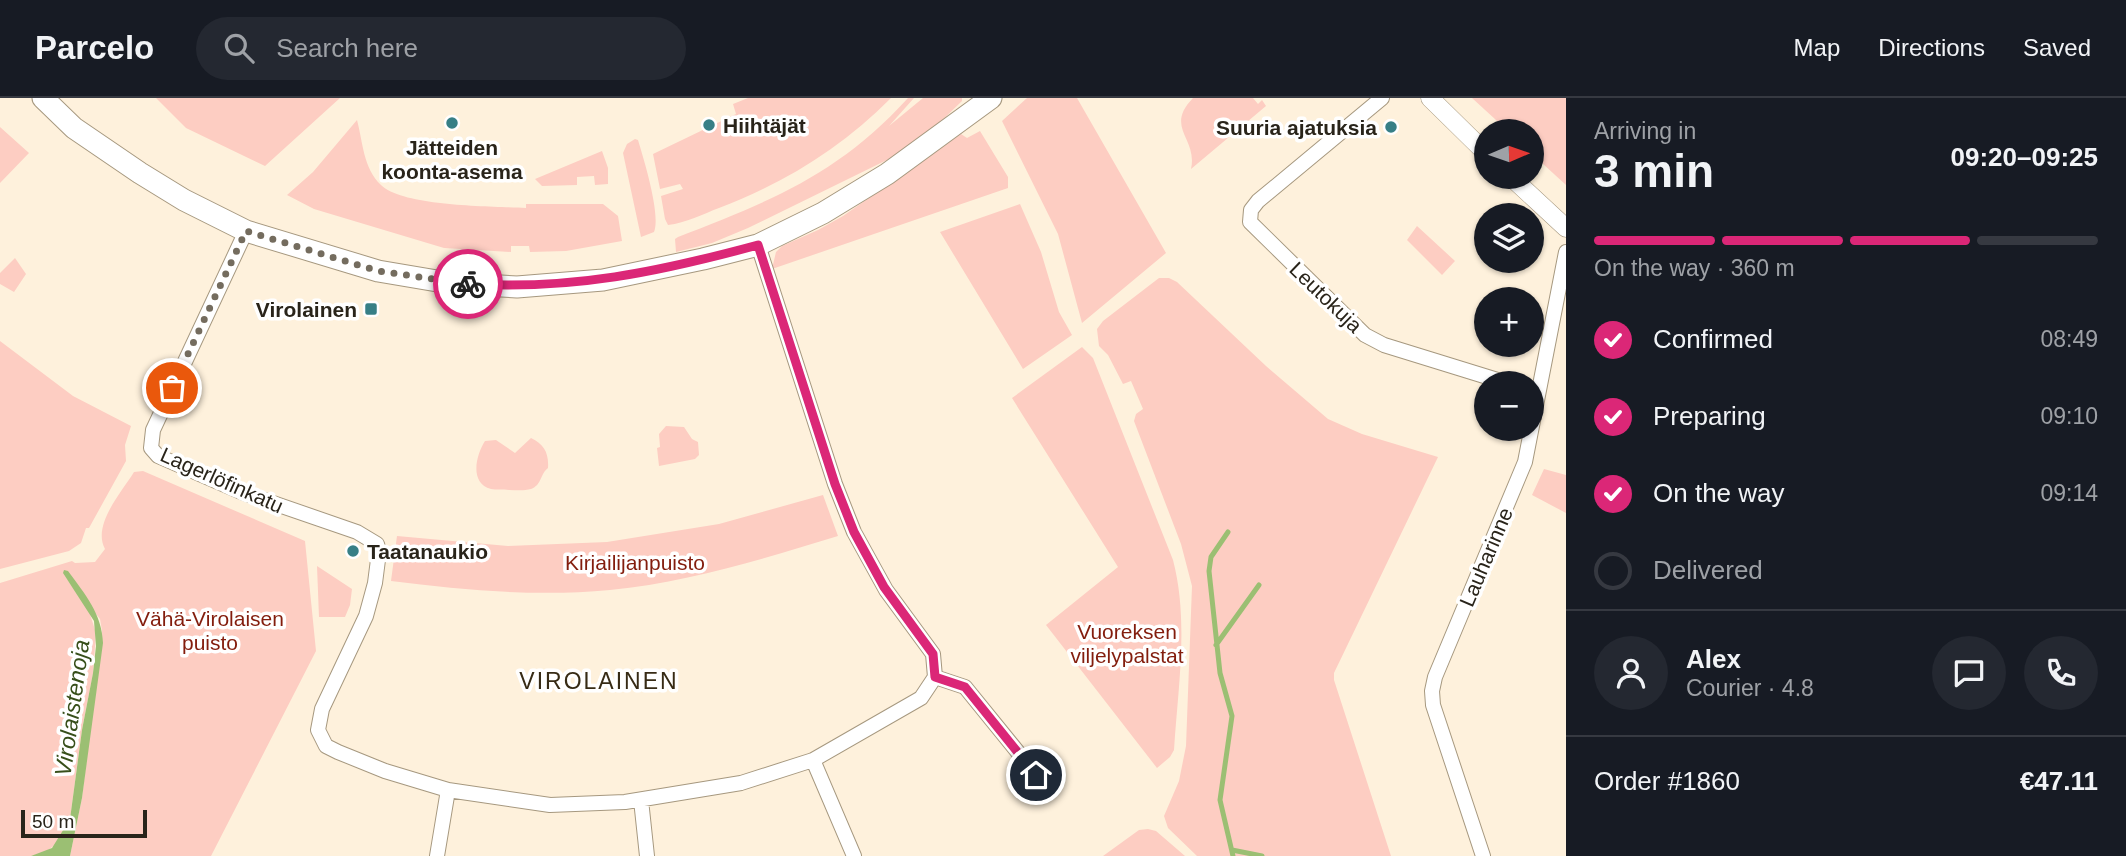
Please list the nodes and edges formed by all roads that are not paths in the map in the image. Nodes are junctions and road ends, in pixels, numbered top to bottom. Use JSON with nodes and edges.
{"nodes":[{"id":1,"x":43,"y":98,"type":"edge"},
{"id":2,"x":991,"y":98,"type":"edge"},
{"id":3,"x":1382,"y":98,"type":"edge"},
{"id":4,"x":1430,"y":98,"type":"edge"},
{"id":5,"x":1474,"y":141,"type":"edge"},
{"id":6,"x":1524,"y":189,"type":"edge"},
{"id":7,"x":1566,"y":228,"type":"edge"},
{"id":8,"x":246,"y":231,"type":"junction"},
{"id":9,"x":758,"y":245,"type":"junction"},
{"id":10,"x":1566,"y":252,"type":"edge"},
{"id":11,"x":1539,"y":371,"type":"edge"},
{"id":12,"x":1474,"y":373,"type":"edge"},
{"id":13,"x":1529,"y":441,"type":"edge"},
{"id":14,"x":935,"y":677,"type":"junction"},
{"id":15,"x":813,"y":760,"type":"junction"},
{"id":16,"x":1047,"y":788,"type":"dead end"},
{"id":17,"x":448,"y":790,"type":"junction"},
{"id":18,"x":641,"y":800,"type":"junction"},
{"id":19,"x":437,"y":856,"type":"edge"},
{"id":20,"x":647,"y":856,"type":"edge"},
{"id":21,"x":854,"y":856,"type":"edge"},
{"id":22,"x":1483,"y":856,"type":"edge"}],
"edges":[{"from":1,"to":8,"type":"main road"},
{"from":2,"to":9,"type":"main road"},
{"from":3,"to":12,"type":"street","name":"Leutokuja"},
{"from":4,"to":5,"type":"street"},
{"from":6,"to":7,"type":"street"},
{"from":8,"to":9,"type":"main road"},
{"from":8,"to":17,"type":"street","name":"Lagerlöfinkatu"},
{"from":9,"to":14,"type":"street"},
{"from":10,"to":11,"type":"street","name":"Lauharinne"},
{"from":13,"to":22,"type":"street","name":"Lauharinne"},
{"from":14,"to":15,"type":"street"},
{"from":14,"to":16,"type":"street"},
{"from":15,"to":18,"type":"street"},
{"from":15,"to":21,"type":"street"},
{"from":17,"to":18,"type":"street"},
{"from":17,"to":19,"type":"street"},
{"from":18,"to":20,"type":"street"}]}
